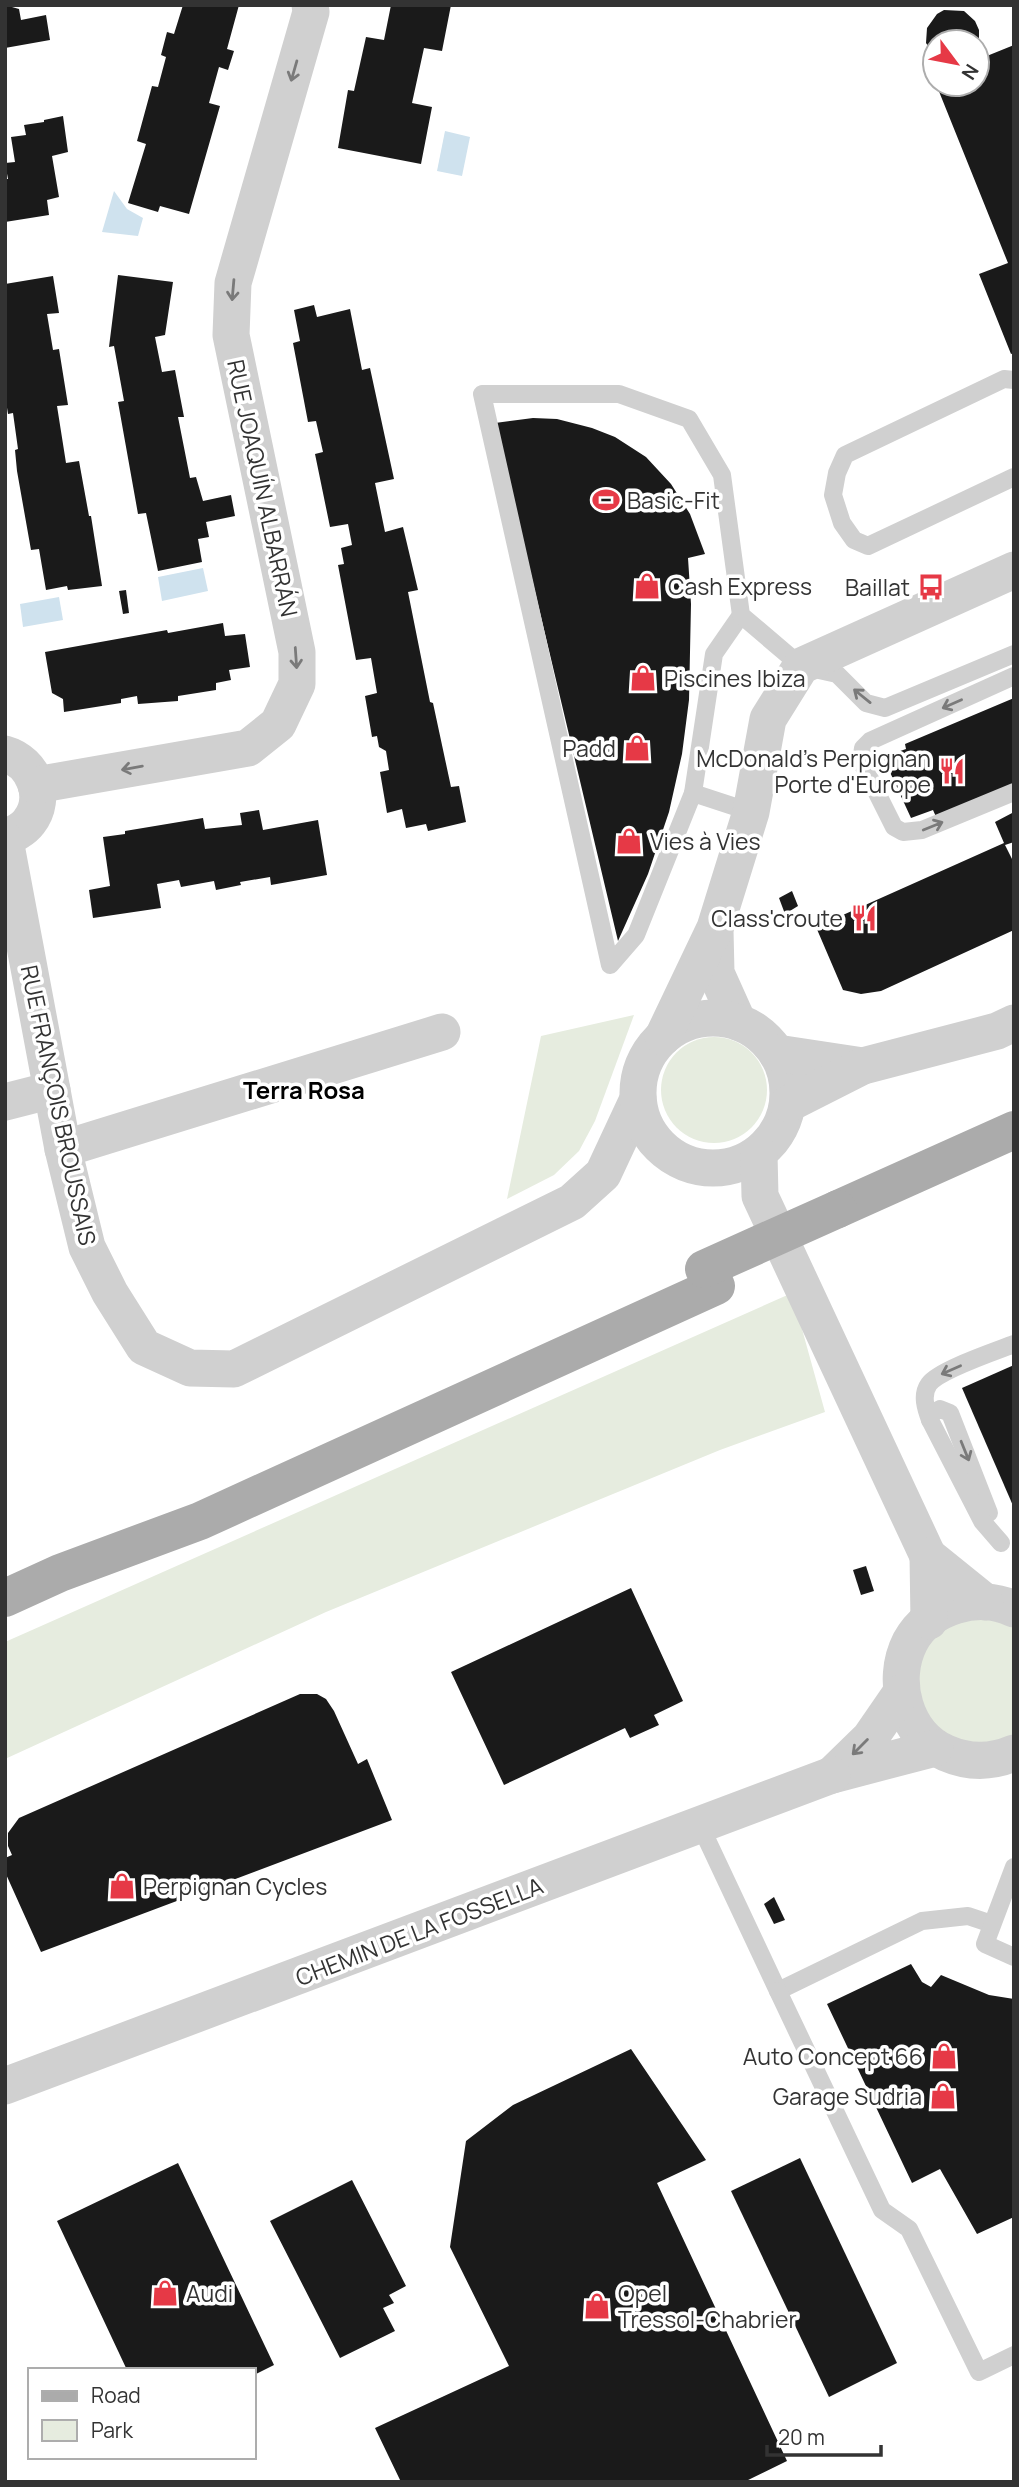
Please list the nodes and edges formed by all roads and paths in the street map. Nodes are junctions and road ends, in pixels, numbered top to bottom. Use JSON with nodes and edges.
{"nodes":[{"id":1,"x":310,"y":5,"type":"edge"},
{"id":2,"x":1014,"y":380,"type":"edge"},
{"id":3,"x":1014,"y":477,"type":"edge"},
{"id":4,"x":1014,"y":569,"type":"edge"},
{"id":5,"x":741,"y":615,"type":"junction"},
{"id":6,"x":1014,"y":654,"type":"edge"},
{"id":7,"x":801,"y":666,"type":"junction"},
{"id":8,"x":1014,"y":676,"type":"edge"},
{"id":9,"x":5,"y":754,"type":"edge"},
{"id":10,"x":36,"y":785,"type":"junction"},
{"id":11,"x":1014,"y":792,"type":"edge"},
{"id":12,"x":693,"y":793,"type":"junction"},
{"id":13,"x":751,"y":812,"type":"junction"},
{"id":14,"x":5,"y":839,"type":"edge"},
{"id":15,"x":715,"y":928,"type":"junction"},
{"id":16,"x":738,"y":1022,"type":"junction"},
{"id":17,"x":1014,"y":1023,"type":"edge"},
{"id":18,"x":442,"y":1032,"type":"dead end"},
{"id":19,"x":663,"y":1037,"type":"junction"},
{"id":20,"x":778,"y":1053,"type":"junction"},
{"id":21,"x":863,"y":1066,"type":"junction"},
{"id":22,"x":52,"y":1090,"type":"junction"},
{"id":23,"x":638,"y":1099,"type":"junction"},
{"id":24,"x":5,"y":1102,"type":"edge"},
{"id":25,"x":788,"y":1104,"type":"junction"},
{"id":26,"x":1014,"y":1130,"type":"edge"},
{"id":27,"x":63,"y":1149,"type":"junction"},
{"id":28,"x":759,"y":1154,"type":"junction"},
{"id":29,"x":1014,"y":1157,"type":"edge"},
{"id":30,"x":676,"y":1159,"type":"junction"},
{"id":31,"x":718,"y":1169,"type":"junction"},
{"id":32,"x":603,"y":1174,"type":"junction"},
{"id":33,"x":760,"y":1196,"type":"junction"},
{"id":34,"x":843,"y":1219,"type":"junction"},
{"id":35,"x":1014,"y":1344,"type":"edge"},
{"id":36,"x":1007,"y":1541,"type":"edge"},
{"id":37,"x":928,"y":1556,"type":"junction"},
{"id":38,"x":5,"y":1598,"type":"edge"},
{"id":39,"x":999,"y":1606,"type":"edge"},
{"id":40,"x":929,"y":1621,"type":"junction"},
{"id":41,"x":901,"y":1693,"type":"junction"},
{"id":42,"x":936,"y":1748,"type":"junction"},
{"id":43,"x":1014,"y":1753,"type":"edge"},
{"id":44,"x":832,"y":1776,"type":"junction"},
{"id":45,"x":699,"y":1825,"type":"junction"},
{"id":46,"x":1014,"y":1867,"type":"edge"},
{"id":47,"x":992,"y":1924,"type":"junction"},
{"id":48,"x":1014,"y":1957,"type":"edge"},
{"id":49,"x":778,"y":1991,"type":"junction"},
{"id":50,"x":5,"y":2086,"type":"edge"},
{"id":51,"x":1014,"y":2355,"type":"edge"}],
"edges":[{"from":1,"to":10,"type":"street","name":"RUE JOAQUÍN ALBARRÁN","one_way":true},
{"from":2,"to":3,"type":"lane"},
{"from":4,"to":7,"type":"street"},
{"from":5,"to":7,"type":"lane"},
{"from":5,"to":12,"type":"lane"},
{"from":5,"to":12,"type":"lane"},
{"from":6,"to":7,"type":"lane","one_way":true},
{"from":7,"to":13,"type":"street"},
{"from":8,"to":11,"type":"lane","one_way":true},
{"from":9,"to":10,"type":"street"},
{"from":10,"to":14,"type":"street"},
{"from":12,"to":13,"type":"lane"},
{"from":13,"to":15,"type":"street"},
{"from":14,"to":22,"type":"street","name":"RUE FRANÇOIS BROUSSAIS"},
{"from":15,"to":16,"type":"street"},
{"from":15,"to":19,"type":"street"},
{"from":16,"to":19,"type":"street"},
{"from":16,"to":20,"type":"street"},
{"from":17,"to":21,"type":"street"},
{"from":18,"to":27,"type":"street"},
{"from":19,"to":23,"type":"street"},
{"from":20,"to":21,"type":"street"},
{"from":20,"to":25,"type":"street"},
{"from":21,"to":25,"type":"street"},
{"from":22,"to":24,"type":"street"},
{"from":22,"to":27,"type":"street","name":"RUE FRANÇOIS BROUSSAIS"},
{"from":23,"to":30,"type":"street"},
{"from":23,"to":32,"type":"street","name":"RUE FRANÇOIS BROUSSAIS"},
{"from":25,"to":28,"type":"street"},
{"from":26,"to":34,"type":"main road"},
{"from":27,"to":32,"type":"street","name":"RUE FRANÇOIS BROUSSAIS"},
{"from":28,"to":31,"type":"street"},
{"from":28,"to":33,"type":"street"},
{"from":29,"to":34,"type":"main road"},
{"from":30,"to":31,"type":"street"},
{"from":30,"to":32,"type":"street"},
{"from":31,"to":33,"type":"street"},
{"from":33,"to":37,"type":"street"},
{"from":34,"to":38,"type":"main road"},
{"from":35,"to":36,"type":"lane","one_way":true},
{"from":37,"to":39,"type":"street"},
{"from":37,"to":40,"type":"street"},
{"from":39,"to":40,"type":"street"},
{"from":40,"to":41,"type":"street"},
{"from":41,"to":42,"type":"street"},
{"from":41,"to":44,"type":"street","name":"CHEMIN DE LA FOSSELLA","one_way":true},
{"from":42,"to":43,"type":"street"},
{"from":42,"to":44,"type":"street","name":"CHEMIN DE LA FOSSELLA"},
{"from":44,"to":45,"type":"street","name":"CHEMIN DE LA FOSSELLA"},
{"from":45,"to":49,"type":"lane"},
{"from":45,"to":50,"type":"street","name":"CHEMIN DE LA FOSSELLA"},
{"from":46,"to":47,"type":"lane"},
{"from":47,"to":48,"type":"lane"},
{"from":47,"to":49,"type":"lane"},
{"from":49,"to":51,"type":"lane"}]}
